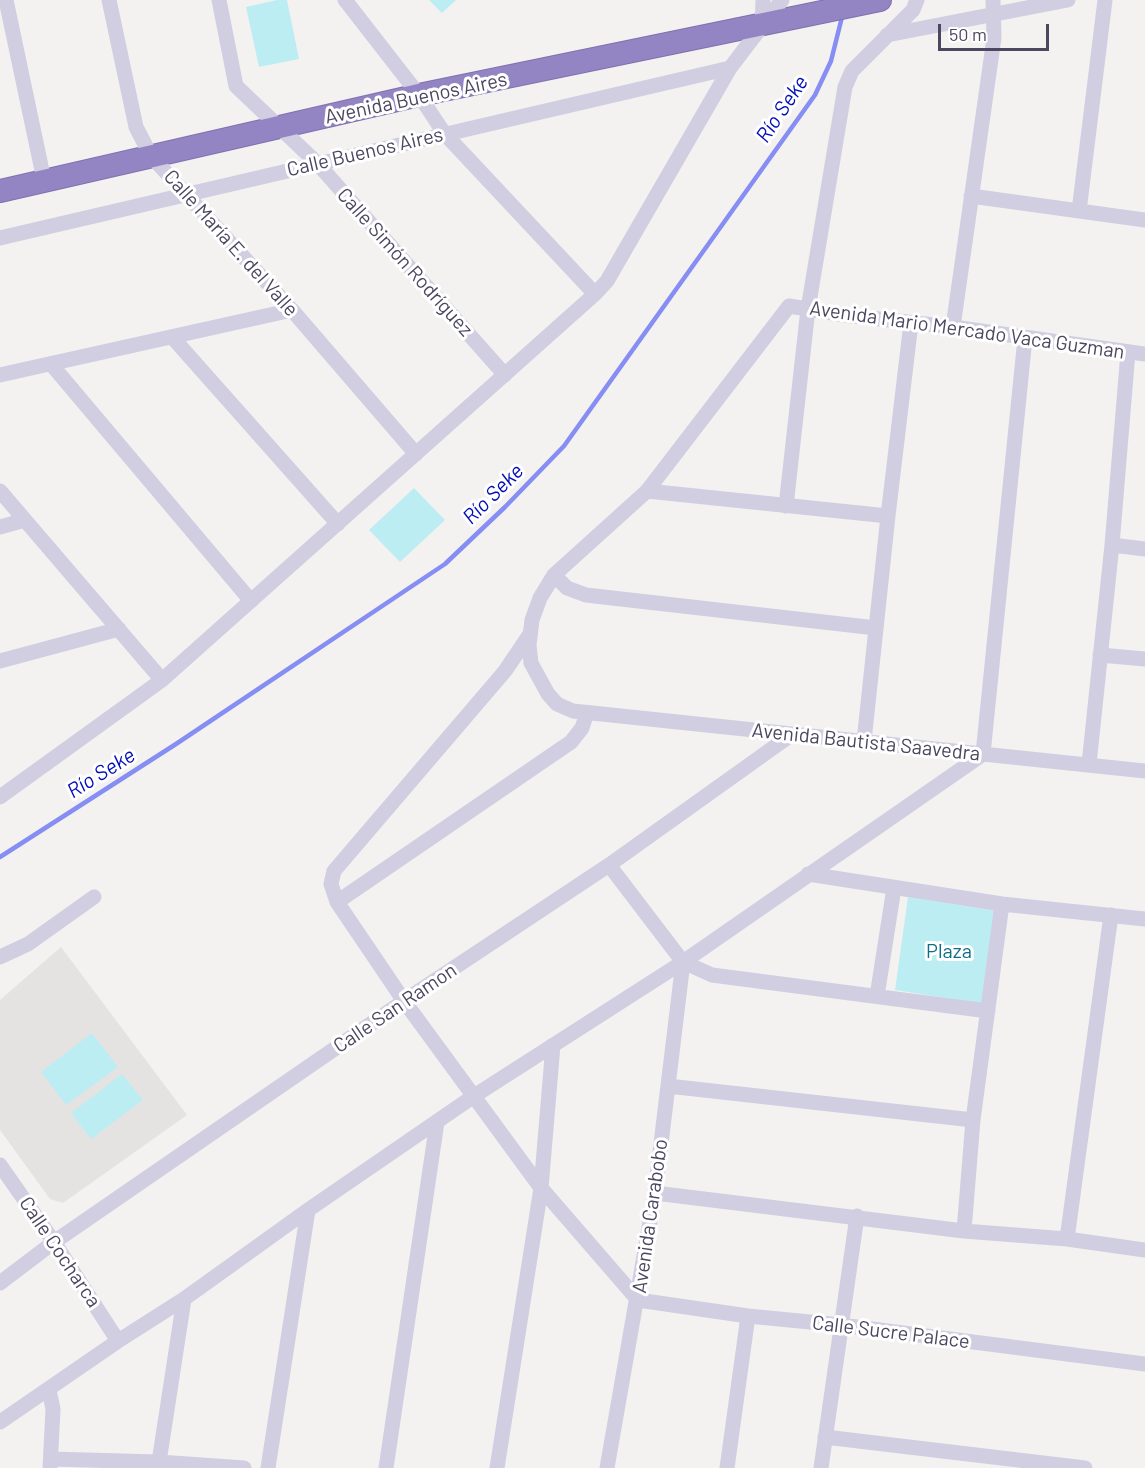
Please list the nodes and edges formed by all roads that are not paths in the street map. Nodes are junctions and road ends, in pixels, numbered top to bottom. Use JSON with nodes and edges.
{"nodes":[{"id":1,"x":6,"y":0,"type":"edge"},
{"id":2,"x":109,"y":0,"type":"edge"},
{"id":3,"x":219,"y":0,"type":"edge"},
{"id":4,"x":345,"y":0,"type":"edge"},
{"id":5,"x":763,"y":0,"type":"edge"},
{"id":6,"x":782,"y":0,"type":"edge"},
{"id":7,"x":880,"y":0,"type":"edge"},
{"id":8,"x":917,"y":0,"type":"edge"},
{"id":9,"x":993,"y":0,"type":"edge"},
{"id":10,"x":1068,"y":0,"type":"edge"},
{"id":11,"x":1105,"y":0,"type":"edge"},
{"id":12,"x":993,"y":16,"type":"junction"},
{"id":13,"x":762,"y":24,"type":"junction"},
{"id":14,"x":887,"y":35,"type":"junction"},
{"id":15,"x":729,"y":68,"type":"junction"},
{"id":16,"x":419,"y":95,"type":"junction"},
{"id":17,"x":282,"y":128,"type":"junction"},
{"id":18,"x":444,"y":133,"type":"junction"},
{"id":19,"x":151,"y":156,"type":"junction"},
{"id":20,"x":317,"y":163,"type":"junction"},
{"id":21,"x":44,"y":180,"type":"junction"},
{"id":22,"x":0,"y":191,"type":"edge"},
{"id":23,"x":187,"y":194,"type":"junction"},
{"id":24,"x":971,"y":196,"type":"junction"},
{"id":25,"x":1079,"y":211,"type":"junction"},
{"id":26,"x":1145,"y":220,"type":"edge"},
{"id":27,"x":0,"y":238,"type":"edge"},
{"id":28,"x":595,"y":294,"type":"junction"},
{"id":29,"x":808,"y":309,"type":"junction"},
{"id":30,"x":292,"y":310,"type":"junction"},
{"id":31,"x":911,"y":323,"type":"junction"},
{"id":32,"x":953,"y":327,"type":"junction"},
{"id":33,"x":173,"y":338,"type":"junction"},
{"id":34,"x":1025,"y":338,"type":"junction"},
{"id":35,"x":1128,"y":352,"type":"junction"},
{"id":36,"x":1145,"y":354,"type":"edge"},
{"id":37,"x":51,"y":364,"type":"junction"},
{"id":38,"x":0,"y":375,"type":"edge"},
{"id":39,"x":505,"y":375,"type":"junction"},
{"id":40,"x":416,"y":454,"type":"junction"},
{"id":41,"x":0,"y":491,"type":"edge"},
{"id":42,"x":646,"y":491,"type":"junction"},
{"id":43,"x":786,"y":506,"type":"junction"},
{"id":44,"x":888,"y":516,"type":"junction"},
{"id":45,"x":25,"y":520,"type":"junction"},
{"id":46,"x":338,"y":524,"type":"junction"},
{"id":47,"x":0,"y":526,"type":"edge"},
{"id":48,"x":1112,"y":546,"type":"junction"},
{"id":49,"x":1145,"y":549,"type":"edge"},
{"id":50,"x":554,"y":575,"type":"junction"},
{"id":51,"x":250,"y":601,"type":"junction"},
{"id":52,"x":876,"y":628,"type":"junction"},
{"id":53,"x":119,"y":629,"type":"junction"},
{"id":54,"x":530,"y":634,"type":"junction"},
{"id":55,"x":1100,"y":655,"type":"junction"},
{"id":56,"x":1145,"y":659,"type":"edge"},
{"id":57,"x":0,"y":661,"type":"edge"},
{"id":58,"x":162,"y":680,"type":"junction"},
{"id":59,"x":587,"y":713,"type":"junction"},
{"id":60,"x":791,"y":735,"type":"junction"},
{"id":61,"x":864,"y":741,"type":"junction"},
{"id":62,"x":983,"y":754,"type":"junction"},
{"id":63,"x":1089,"y":764,"type":"junction"},
{"id":64,"x":1145,"y":771,"type":"edge"},
{"id":65,"x":0,"y":798,"type":"edge"},
{"id":66,"x":609,"y":865,"type":"junction"},
{"id":67,"x":808,"y":874,"type":"junction"},
{"id":68,"x":894,"y":888,"type":"junction"},
{"id":69,"x":94,"y":897,"type":"dead end"},
{"id":70,"x":338,"y":902,"type":"junction"},
{"id":71,"x":1002,"y":904,"type":"junction"},
{"id":72,"x":1111,"y":915,"type":"junction"},
{"id":73,"x":1145,"y":919,"type":"edge"},
{"id":74,"x":0,"y":957,"type":"edge"},
{"id":75,"x":683,"y":962,"type":"junction"},
{"id":76,"x":877,"y":996,"type":"junction"},
{"id":77,"x":404,"y":1001,"type":"junction"},
{"id":78,"x":988,"y":1011,"type":"junction"},
{"id":79,"x":553,"y":1045,"type":"junction"},
{"id":80,"x":668,"y":1086,"type":"junction"},
{"id":81,"x":474,"y":1096,"type":"junction"},
{"id":82,"x":973,"y":1120,"type":"junction"},
{"id":83,"x":438,"y":1122,"type":"junction"},
{"id":84,"x":0,"y":1165,"type":"edge"},
{"id":85,"x":540,"y":1188,"type":"junction"},
{"id":86,"x":655,"y":1193,"type":"junction"},
{"id":87,"x":308,"y":1210,"type":"junction"},
{"id":88,"x":857,"y":1216,"type":"junction"},
{"id":89,"x":964,"y":1231,"type":"junction"},
{"id":90,"x":1067,"y":1239,"type":"junction"},
{"id":91,"x":54,"y":1242,"type":"junction"},
{"id":92,"x":1145,"y":1250,"type":"edge"},
{"id":93,"x":0,"y":1282,"type":"edge"},
{"id":94,"x":184,"y":1299,"type":"junction"},
{"id":95,"x":638,"y":1300,"type":"junction"},
{"id":96,"x":748,"y":1316,"type":"junction"},
{"id":97,"x":841,"y":1325,"type":"junction"},
{"id":98,"x":118,"y":1341,"type":"junction"},
{"id":99,"x":1145,"y":1364,"type":"edge"},
{"id":100,"x":49,"y":1390,"type":"junction"},
{"id":101,"x":0,"y":1422,"type":"edge"},
{"id":102,"x":825,"y":1437,"type":"junction"},
{"id":103,"x":159,"y":1462,"type":"junction"},
{"id":104,"x":51,"y":1464,"type":"edge"},
{"id":105,"x":244,"y":1468,"type":"edge"},
{"id":106,"x":268,"y":1468,"type":"edge"},
{"id":107,"x":386,"y":1468,"type":"edge"},
{"id":108,"x":497,"y":1468,"type":"edge"},
{"id":109,"x":607,"y":1468,"type":"edge"},
{"id":110,"x":727,"y":1468,"type":"edge"},
{"id":111,"x":820,"y":1468,"type":"edge"},
{"id":112,"x":1085,"y":1468,"type":"edge"}],
"edges":[{"from":1,"to":21,"type":"street"},
{"from":2,"to":19,"type":"street","name":"Calle María E. del Valle"},
{"from":3,"to":17,"type":"street","name":"Calle Simón Rodríguez"},
{"from":4,"to":16,"type":"street"},
{"from":5,"to":13,"type":"street"},
{"from":6,"to":13,"type":"street"},
{"from":7,"to":13,"type":"highway","name":"Avenida Buenos Aires"},
{"from":8,"to":14,"type":"street"},
{"from":9,"to":12,"type":"street"},
{"from":10,"to":12,"type":"street"},
{"from":11,"to":25,"type":"street"},
{"from":12,"to":14,"type":"street"},
{"from":12,"to":24,"type":"street"},
{"from":13,"to":15,"type":"street"},
{"from":13,"to":16,"type":"highway","name":"Avenida Buenos Aires"},
{"from":14,"to":29,"type":"street"},
{"from":15,"to":18,"type":"street","name":"Calle Buenos Aires"},
{"from":15,"to":28,"type":"street"},
{"from":16,"to":17,"type":"highway","name":"Avenida Buenos Aires"},
{"from":16,"to":18,"type":"street"},
{"from":17,"to":19,"type":"highway","name":"Avenida Buenos Aires"},
{"from":17,"to":20,"type":"street","name":"Calle Simón Rodríguez"},
{"from":18,"to":20,"type":"street","name":"Calle Buenos Aires"},
{"from":18,"to":28,"type":"street"},
{"from":19,"to":21,"type":"highway","name":"Avenida Buenos Aires"},
{"from":19,"to":23,"type":"street","name":"Calle María E. del Valle"},
{"from":20,"to":23,"type":"street","name":"Calle Buenos Aires"},
{"from":20,"to":39,"type":"street","name":"Calle Simón Rodríguez"},
{"from":21,"to":22,"type":"highway","name":"Avenida Buenos Aires"},
{"from":23,"to":27,"type":"street","name":"Calle Buenos Aires"},
{"from":23,"to":30,"type":"street","name":"Calle María E. del Valle"},
{"from":24,"to":25,"type":"street"},
{"from":24,"to":32,"type":"street"},
{"from":25,"to":26,"type":"street"},
{"from":28,"to":39,"type":"street"},
{"from":29,"to":31,"type":"street","name":"Avenida Mario Mercado Vaca Guzman"},
{"from":29,"to":42,"type":"street","name":"Avenida Mario Mercado Vaca Guzman"},
{"from":29,"to":43,"type":"street"},
{"from":30,"to":33,"type":"street"},
{"from":30,"to":40,"type":"street","name":"Calle María E. del Valle"},
{"from":31,"to":32,"type":"street","name":"Avenida Mario Mercado Vaca Guzman"},
{"from":31,"to":44,"type":"street"},
{"from":32,"to":34,"type":"street","name":"Avenida Mario Mercado Vaca Guzman"},
{"from":33,"to":37,"type":"street"},
{"from":33,"to":46,"type":"street"},
{"from":34,"to":35,"type":"street","name":"Avenida Mario Mercado Vaca Guzman"},
{"from":34,"to":62,"type":"street"},
{"from":35,"to":36,"type":"street","name":"Avenida Mario Mercado Vaca Guzman"},
{"from":35,"to":48,"type":"street"},
{"from":37,"to":38,"type":"street"},
{"from":37,"to":51,"type":"street"},
{"from":39,"to":40,"type":"street"},
{"from":40,"to":46,"type":"street"},
{"from":41,"to":45,"type":"street"},
{"from":42,"to":43,"type":"street"},
{"from":42,"to":50,"type":"street"},
{"from":43,"to":44,"type":"street"},
{"from":44,"to":52,"type":"street"},
{"from":45,"to":47,"type":"street"},
{"from":45,"to":53,"type":"street"},
{"from":46,"to":51,"type":"street"},
{"from":48,"to":49,"type":"street"},
{"from":48,"to":55,"type":"street"},
{"from":50,"to":52,"type":"street"},
{"from":50,"to":54,"type":"street"},
{"from":51,"to":58,"type":"street"},
{"from":52,"to":61,"type":"street"},
{"from":53,"to":57,"type":"street"},
{"from":53,"to":58,"type":"street"},
{"from":54,"to":59,"type":"street","name":"Avenida Bautista Saavedra"},
{"from":54,"to":70,"type":"street"},
{"from":55,"to":56,"type":"street"},
{"from":55,"to":63,"type":"street"},
{"from":58,"to":65,"type":"street"},
{"from":59,"to":60,"type":"street","name":"Avenida Bautista Saavedra"},
{"from":59,"to":70,"type":"street"},
{"from":60,"to":61,"type":"street","name":"Avenida Bautista Saavedra"},
{"from":60,"to":66,"type":"street","name":"Calle San Ramon"},
{"from":61,"to":62,"type":"street","name":"Avenida Bautista Saavedra"},
{"from":62,"to":63,"type":"street","name":"Avenida Bautista Saavedra"},
{"from":62,"to":67,"type":"street"},
{"from":63,"to":64,"type":"street","name":"Avenida Bautista Saavedra"},
{"from":66,"to":75,"type":"street"},
{"from":66,"to":77,"type":"street","name":"Calle San Ramon"},
{"from":67,"to":68,"type":"street"},
{"from":67,"to":75,"type":"street"},
{"from":68,"to":71,"type":"street"},
{"from":68,"to":76,"type":"street"},
{"from":69,"to":74,"type":"street"},
{"from":70,"to":77,"type":"street"},
{"from":71,"to":72,"type":"street"},
{"from":71,"to":78,"type":"street"},
{"from":72,"to":73,"type":"street"},
{"from":72,"to":90,"type":"street"},
{"from":75,"to":76,"type":"street"},
{"from":75,"to":79,"type":"street"},
{"from":75,"to":80,"type":"street","name":"Avenida Carabobo"},
{"from":76,"to":78,"type":"street"},
{"from":77,"to":81,"type":"street"},
{"from":77,"to":91,"type":"street","name":"Calle San Ramon"},
{"from":78,"to":82,"type":"street"},
{"from":79,"to":81,"type":"street"},
{"from":79,"to":85,"type":"street"},
{"from":80,"to":82,"type":"street"},
{"from":80,"to":86,"type":"street","name":"Avenida Carabobo"},
{"from":81,"to":83,"type":"street"},
{"from":81,"to":85,"type":"street"},
{"from":82,"to":89,"type":"street"},
{"from":83,"to":87,"type":"street"},
{"from":83,"to":107,"type":"street"},
{"from":84,"to":91,"type":"street","name":"Calle Cocharca"},
{"from":85,"to":95,"type":"street"},
{"from":85,"to":108,"type":"street"},
{"from":86,"to":88,"type":"street"},
{"from":86,"to":95,"type":"street","name":"Avenida Carabobo"},
{"from":87,"to":94,"type":"street"},
{"from":87,"to":106,"type":"street"},
{"from":88,"to":89,"type":"street"},
{"from":88,"to":97,"type":"street"},
{"from":89,"to":90,"type":"street"},
{"from":90,"to":92,"type":"street"},
{"from":91,"to":93,"type":"street","name":"Calle San Ramon"},
{"from":91,"to":98,"type":"street","name":"Calle Cocharca"},
{"from":94,"to":98,"type":"street"},
{"from":94,"to":103,"type":"street"},
{"from":95,"to":96,"type":"street","name":"Calle Sucre Palace"},
{"from":95,"to":109,"type":"street","name":"Avenida Carabobo"},
{"from":96,"to":97,"type":"street","name":"Calle Sucre Palace"},
{"from":96,"to":110,"type":"street"},
{"from":97,"to":99,"type":"street","name":"Calle Sucre Palace"},
{"from":97,"to":102,"type":"street"},
{"from":98,"to":100,"type":"street"},
{"from":100,"to":101,"type":"street"},
{"from":100,"to":104,"type":"street"},
{"from":102,"to":111,"type":"street"},
{"from":102,"to":112,"type":"street"},
{"from":103,"to":104,"type":"street"},
{"from":103,"to":105,"type":"street"}]}
